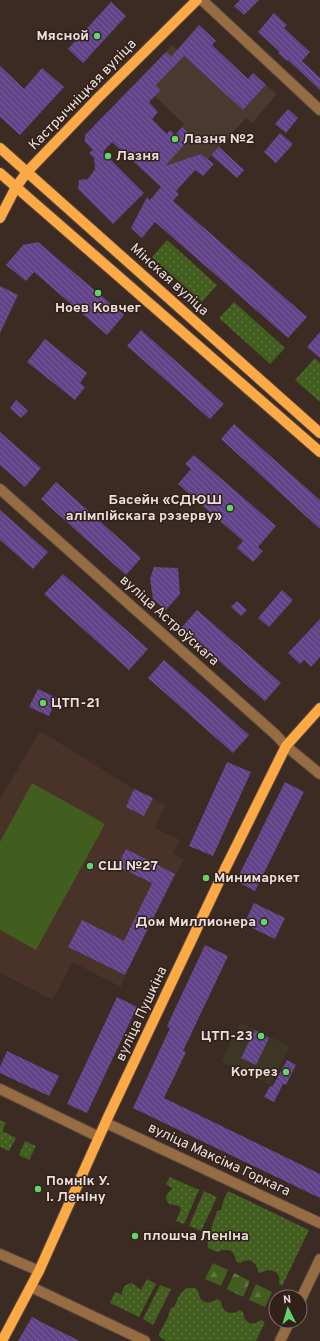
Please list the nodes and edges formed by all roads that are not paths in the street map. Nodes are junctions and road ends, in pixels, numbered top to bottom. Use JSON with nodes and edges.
{"nodes":[{"id":1,"x":197,"y":0,"type":"edge"},
{"id":2,"x":202,"y":0,"type":"edge"},
{"id":3,"x":320,"y":110,"type":"edge"},
{"id":4,"x":0,"y":148,"type":"edge"},
{"id":5,"x":0,"y":172,"type":"edge"},
{"id":6,"x":27,"y":172,"type":"junction"},
{"id":7,"x":16,"y":187,"type":"junction"},
{"id":8,"x":0,"y":218,"type":"edge"},
{"id":9,"x":320,"y":433,"type":"edge"},
{"id":10,"x":320,"y":452,"type":"edge"},
{"id":11,"x":0,"y":489,"type":"edge"},
{"id":12,"x":320,"y":708,"type":"edge"},
{"id":13,"x":286,"y":746,"type":"junction"},
{"id":14,"x":320,"y":774,"type":"edge"},
{"id":15,"x":0,"y":1090,"type":"edge"},
{"id":16,"x":106,"y":1123,"type":"junction"},
{"id":17,"x":99,"y":1137,"type":"junction"},
{"id":18,"x":320,"y":1223,"type":"edge"},
{"id":19,"x":0,"y":1254,"type":"edge"},
{"id":20,"x":320,"y":1259,"type":"edge"},
{"id":21,"x":39,"y":1271,"type":"junction"},
{"id":22,"x":31,"y":1287,"type":"junction"},
{"id":23,"x":306,"y":1289,"type":"edge"},
{"id":24,"x":286,"y":1329,"type":"edge"},
{"id":25,"x":2,"y":1341,"type":"edge"},
{"id":26,"x":145,"y":1341,"type":"edge"},
{"id":27,"x":280,"y":1341,"type":"edge"}],
"edges":[{"from":1,"to":6,"type":"main road","name":"Кастрычніцкая вуліца"},
{"from":2,"to":3,"type":"street"},
{"from":4,"to":6,"type":"main road","name":"Мінская вуліца"},
{"from":5,"to":7,"type":"main road","name":"Мінская вуліца"},
{"from":6,"to":7,"type":"main road","name":"Кастрычніцкая вуліца"},
{"from":6,"to":9,"type":"main road","name":"Мінская вуліца"},
{"from":7,"to":8,"type":"main road","name":"Кастрычніцкая вуліца"},
{"from":7,"to":10,"type":"main road","name":"Мінская вуліца"},
{"from":11,"to":13,"type":"street","name":"вуліца Астроўскага"},
{"from":12,"to":13,"type":"main road","name":"вуліца Пушкіна"},
{"from":13,"to":14,"type":"street","name":"вуліца Астроўскага"},
{"from":13,"to":16,"type":"main road","name":"вуліца Пушкіна"},
{"from":15,"to":17,"type":"street"},
{"from":16,"to":17,"type":"main road","name":"вуліца Пушкіна"},
{"from":16,"to":18,"type":"street","name":"вуліца Максіма Горкага"},
{"from":17,"to":21,"type":"main road","name":"вуліца Пушкіна"},
{"from":19,"to":21,"type":"street"},
{"from":20,"to":23,"type":"street"},
{"from":21,"to":22,"type":"main road","name":"вуліца Пушкіна"},
{"from":22,"to":25,"type":"main road","name":"вуліца Пушкіна"},
{"from":22,"to":26,"type":"street"},
{"from":24,"to":27,"type":"street"}]}
